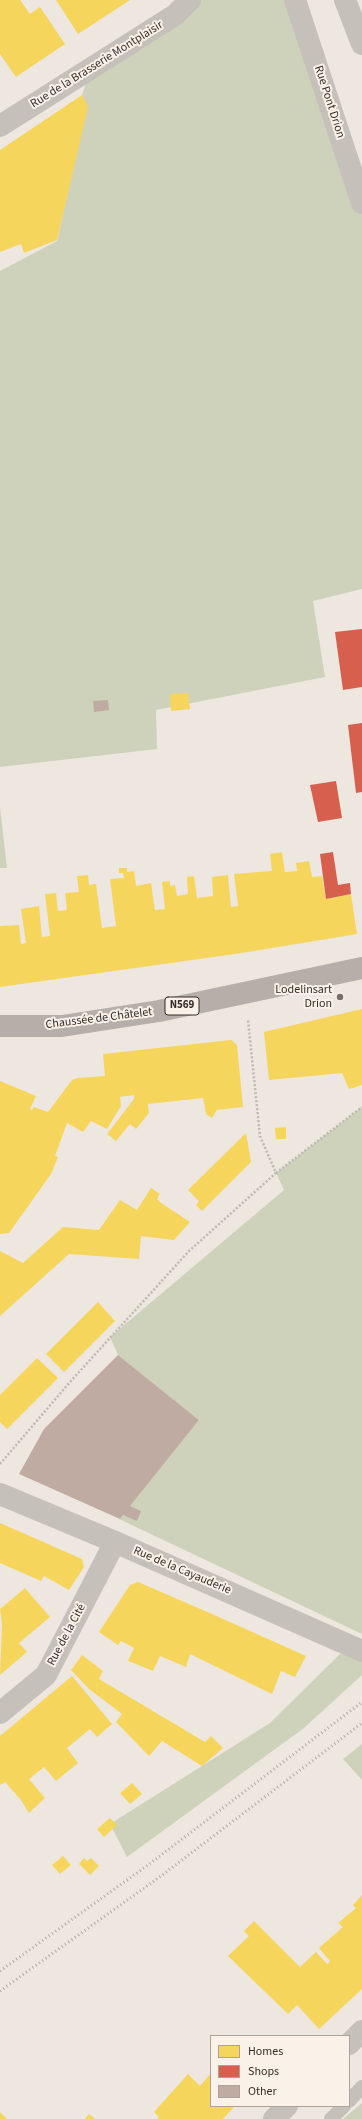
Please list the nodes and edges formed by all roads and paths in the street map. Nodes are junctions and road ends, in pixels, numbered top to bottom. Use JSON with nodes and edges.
{"nodes":[{"id":1,"x":190,"y":0,"type":"edge"},
{"id":2,"x":295,"y":0,"type":"edge"},
{"id":3,"x":345,"y":0,"type":"edge"},
{"id":4,"x":362,"y":44,"type":"edge"},
{"id":5,"x":0,"y":126,"type":"edge"},
{"id":6,"x":362,"y":203,"type":"edge"},
{"id":7,"x":362,"y":968,"type":"edge"},
{"id":8,"x":245,"y":993,"type":"junction"},
{"id":9,"x":0,"y":1026,"type":"edge"},
{"id":10,"x":362,"y":1107,"type":"edge"},
{"id":11,"x":276,"y":1172,"type":"junction"},
{"id":12,"x":0,"y":1464,"type":"edge"},
{"id":13,"x":0,"y":1494,"type":"edge"},
{"id":14,"x":115,"y":1542,"type":"junction"},
{"id":15,"x":362,"y":1651,"type":"edge"},
{"id":16,"x":0,"y":1713,"type":"edge"},
{"id":17,"x":362,"y":2031,"type":"edge"},
{"id":18,"x":350,"y":2043,"type":"edge"},
{"id":19,"x":362,"y":2088,"type":"edge"},
{"id":20,"x":350,"y":2100,"type":"edge"},
{"id":21,"x":286,"y":2107,"type":"edge"},
{"id":22,"x":343,"y":2107,"type":"edge"},
{"id":23,"x":274,"y":2119,"type":"edge"},
{"id":24,"x":331,"y":2119,"type":"edge"}],
"edges":[{"from":1,"to":5,"type":"street","name":"Rue de la Brasserie Montplaisir"},
{"from":2,"to":6,"type":"street","name":"Rue Pont Drion"},
{"from":3,"to":4,"type":"street"},
{"from":7,"to":8,"type":"main road","name":"Chaussée de Châtelet","number":"N569"},
{"from":8,"to":9,"type":"main road","name":"Chaussée de Châtelet","number":"N569"},
{"from":8,"to":11,"type":"path"},
{"from":10,"to":11,"type":"path"},
{"from":11,"to":12,"type":"path"},
{"from":13,"to":14,"type":"street","name":"Rue de la Cayauderie"},
{"from":14,"to":15,"type":"street","name":"Rue de la Cayauderie"},
{"from":14,"to":16,"type":"street","name":"Rue de la Cité"},
{"from":17,"to":18,"type":"street"},
{"from":19,"to":20,"type":"lane"},
{"from":21,"to":23,"type":"street"},
{"from":22,"to":24,"type":"lane"}]}
